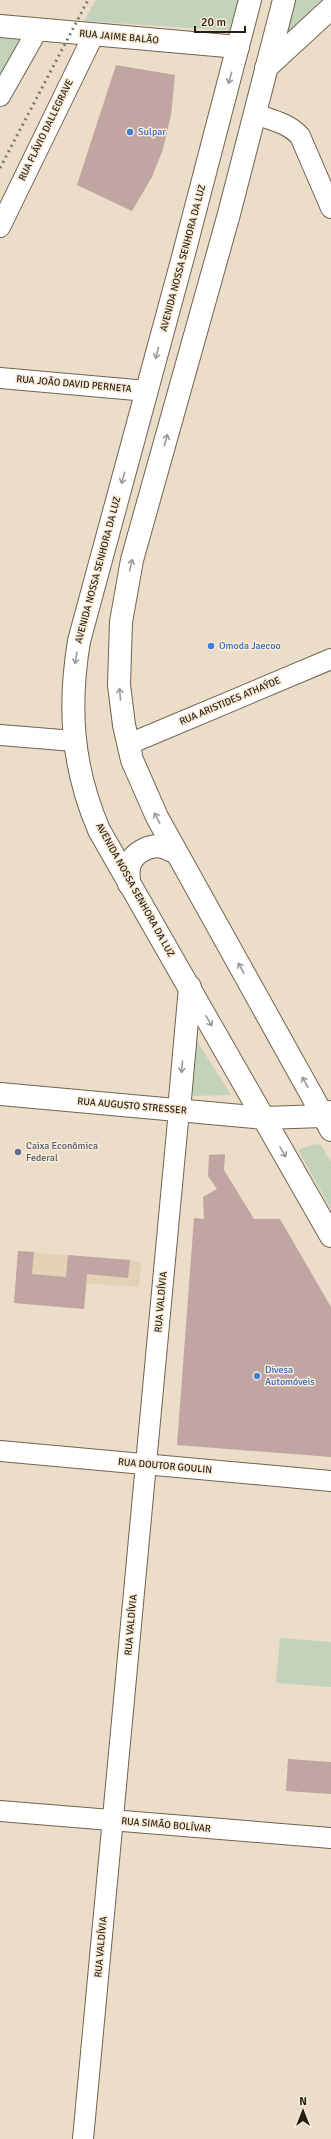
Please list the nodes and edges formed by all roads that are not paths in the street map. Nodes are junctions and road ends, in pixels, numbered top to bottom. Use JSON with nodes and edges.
{"nodes":[{"id":1,"x":250,"y":0,"type":"edge"},
{"id":2,"x":284,"y":0,"type":"edge"},
{"id":3,"x":331,"y":8,"type":"edge"},
{"id":4,"x":0,"y":26,"type":"edge"},
{"id":5,"x":38,"y":29,"type":"junction"},
{"id":6,"x":94,"y":34,"type":"junction"},
{"id":7,"x":238,"y":47,"type":"junction"},
{"id":8,"x":266,"y":68,"type":"junction"},
{"id":9,"x":0,"y":96,"type":"edge"},
{"id":10,"x":255,"y":114,"type":"junction"},
{"id":11,"x":200,"y":194,"type":"junction"},
{"id":12,"x":331,"y":208,"type":"edge"},
{"id":13,"x":229,"y":214,"type":"junction"},
{"id":14,"x":0,"y":227,"type":"edge"},
{"id":15,"x":0,"y":378,"type":"edge"},
{"id":16,"x":147,"y":390,"type":"junction"},
{"id":17,"x":331,"y":659,"type":"edge"},
{"id":18,"x":0,"y":735,"type":"edge"},
{"id":19,"x":74,"y":741,"type":"junction"},
{"id":20,"x":129,"y":744,"type":"junction"},
{"id":21,"x":175,"y":852,"type":"junction"},
{"id":22,"x":129,"y":884,"type":"junction"},
{"id":23,"x":190,"y":987,"type":"junction"},
{"id":24,"x":0,"y":1094,"type":"edge"},
{"id":25,"x":178,"y":1110,"type":"junction"},
{"id":26,"x":264,"y":1118,"type":"junction"},
{"id":27,"x":328,"y":1119,"type":"edge"},
{"id":28,"x":331,"y":1236,"type":"edge"},
{"id":29,"x":0,"y":1451,"type":"edge"},
{"id":30,"x":146,"y":1464,"type":"junction"},
{"id":31,"x":331,"y":1481,"type":"edge"},
{"id":32,"x":0,"y":1811,"type":"edge"},
{"id":33,"x":113,"y":1820,"type":"junction"},
{"id":34,"x":331,"y":1838,"type":"edge"},
{"id":35,"x":83,"y":2139,"type":"edge"}],
"edges":[{"from":1,"to":7,"type":"main road","name":"AVENIDA NOSSA SENHORA DA LUZ"},
{"from":2,"to":8,"type":"main road"},
{"from":3,"to":8,"type":"main road"},
{"from":4,"to":5,"type":"main road","name":"RUA JAIME BALÃO"},
{"from":5,"to":6,"type":"main road","name":"RUA JAIME BALÃO"},
{"from":5,"to":9,"type":"street"},
{"from":6,"to":7,"type":"main road","name":"RUA JAIME BALÃO"},
{"from":6,"to":14,"type":"street","name":"RUA FLÁVIO DALLEGRAVE"},
{"from":7,"to":11,"type":"main road","name":"AVENIDA NOSSA SENHORA DA LUZ","one_way":true},
{"from":8,"to":10,"type":"main road"},
{"from":10,"to":12,"type":"street"},
{"from":10,"to":13,"type":"main road"},
{"from":11,"to":13,"type":"main road"},
{"from":11,"to":16,"type":"main road","name":"AVENIDA NOSSA SENHORA DA LUZ","one_way":true},
{"from":20,"to":13,"type":"main road","one_way":true},
{"from":15,"to":16,"type":"street","name":"RUA JOÃO DAVID PERNETA"},
{"from":16,"to":19,"type":"main road","name":"AVENIDA NOSSA SENHORA DA LUZ","one_way":true},
{"from":17,"to":20,"type":"street","name":"RUA ARISTIDES ATHAÝDE"},
{"from":18,"to":19,"type":"street"},
{"from":19,"to":22,"type":"main road","name":"AVENIDA NOSSA SENHORA DA LUZ"},
{"from":21,"to":20,"type":"main road","one_way":true},
{"from":21,"to":22,"type":"main road"},
{"from":27,"to":21,"type":"main road","one_way":true},
{"from":22,"to":23,"type":"main road","name":"AVENIDA NOSSA SENHORA DA LUZ"},
{"from":23,"to":25,"type":"main road","one_way":true},
{"from":23,"to":26,"type":"main road","name":"AVENIDA NOSSA SENHORA DA LUZ","one_way":true},
{"from":24,"to":25,"type":"main road","name":"RUA AUGUSTO STRESSER"},
{"from":25,"to":26,"type":"main road","name":"RUA AUGUSTO STRESSER"},
{"from":25,"to":30,"type":"street","name":"RUA VALDÍVIA"},
{"from":26,"to":27,"type":"main road","name":"RUA AUGUSTO STRESSER"},
{"from":26,"to":28,"type":"main road","name":"AVENIDA NOSSA SENHORA DA LUZ","one_way":true},
{"from":29,"to":30,"type":"street","name":"RUA DOUTOR GOULIN"},
{"from":30,"to":31,"type":"street","name":"RUA DOUTOR GOULIN"},
{"from":30,"to":33,"type":"street","name":"RUA VALDÍVIA"},
{"from":32,"to":33,"type":"street","name":"RUA SIMÃO BOLÍVAR"},
{"from":33,"to":34,"type":"street","name":"RUA SIMÃO BOLÍVAR"},
{"from":33,"to":35,"type":"street","name":"RUA VALDÍVIA"}]}
